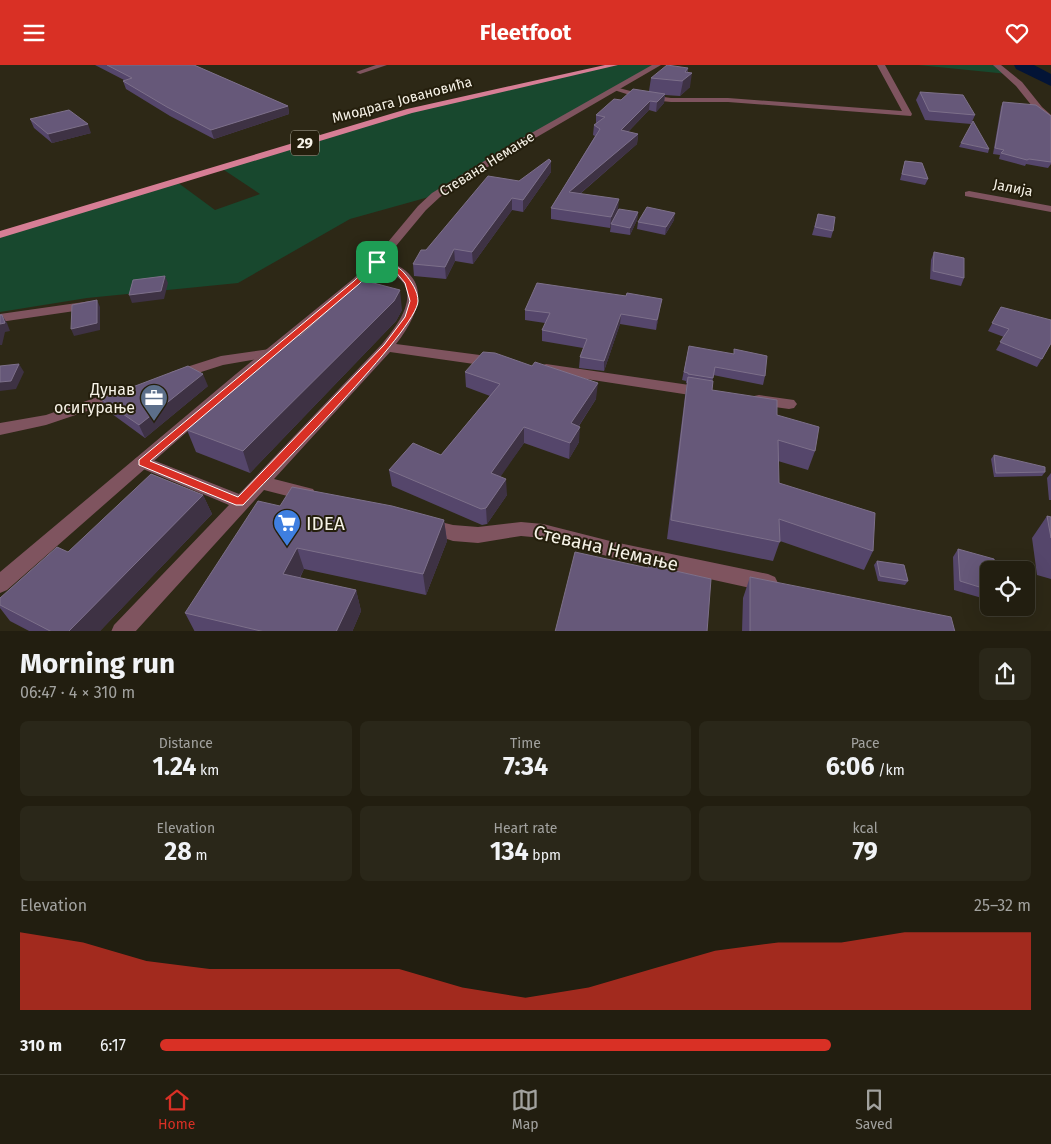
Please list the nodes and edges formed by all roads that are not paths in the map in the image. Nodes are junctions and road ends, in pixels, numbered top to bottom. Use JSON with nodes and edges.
{"nodes":[{"id":1,"x":383,"y":65,"type":"edge"},
{"id":2,"x":613,"y":65,"type":"edge"},
{"id":3,"x":657,"y":65,"type":"edge"},
{"id":4,"x":881,"y":65,"type":"edge"},
{"id":5,"x":997,"y":65,"type":"edge"},
{"id":6,"x":360,"y":72,"type":"dead end"},
{"id":7,"x":615,"y":89,"type":"junction"},
{"id":8,"x":1051,"y":119,"type":"edge"},
{"id":9,"x":969,"y":194,"type":"dead end"},
{"id":10,"x":1051,"y":209,"type":"edge"},
{"id":11,"x":0,"y":235,"type":"edge"},
{"id":12,"x":377,"y":262,"type":"junction"},
{"id":13,"x":94,"y":304,"type":"edge"},
{"id":14,"x":0,"y":318,"type":"edge"},
{"id":15,"x":387,"y":347,"type":"junction"},
{"id":16,"x":270,"y":353,"type":"junction"},
{"id":17,"x":510,"y":364,"type":"edge"},
{"id":18,"x":528,"y":367,"type":"edge"},
{"id":19,"x":166,"y":379,"type":"edge"},
{"id":20,"x":132,"y":390,"type":"edge"},
{"id":21,"x":716,"y":394,"type":"edge"},
{"id":22,"x":743,"y":398,"type":"edge"},
{"id":23,"x":789,"y":404,"type":"dead end"},
{"id":24,"x":0,"y":429,"type":"edge"},
{"id":25,"x":142,"y":462,"type":"junction"},
{"id":26,"x":260,"y":481,"type":"junction"},
{"id":27,"x":324,"y":499,"type":"edge"},
{"id":28,"x":240,"y":502,"type":"junction"},
{"id":29,"x":416,"y":523,"type":"edge"},
{"id":30,"x":0,"y":584,"type":"edge"},
{"id":31,"x":786,"y":587,"type":"edge"},
{"id":32,"x":121,"y":631,"type":"edge"}],
"edges":[{"from":1,"to":6,"type":"street"},
{"from":2,"to":11,"type":"main road","name":"Миодрага Јовановића","number":"29"},
{"from":3,"to":7,"type":"street","name":"Стевана Немање"},
{"from":4,"to":7,"type":"street"},
{"from":5,"to":8,"type":"street"},
{"from":7,"to":12,"type":"street","name":"Стевана Немање"},
{"from":9,"to":10,"type":"street","name":"Јалија"},
{"from":12,"to":15,"type":"street"},
{"from":12,"to":16,"type":"street","name":"Стевана Немање"},
{"from":13,"to":14,"type":"street"},
{"from":15,"to":17,"type":"street"},
{"from":15,"to":26,"type":"street"},
{"from":16,"to":19,"type":"street"},
{"from":16,"to":25,"type":"street","name":"Стевана Немање"},
{"from":18,"to":21,"type":"street"},
{"from":20,"to":24,"type":"street"},
{"from":22,"to":23,"type":"street"},
{"from":25,"to":28,"type":"street"},
{"from":25,"to":30,"type":"street","name":"Стевана Немање"},
{"from":26,"to":27,"type":"street"},
{"from":26,"to":28,"type":"street"},
{"from":28,"to":32,"type":"street"},
{"from":29,"to":31,"type":"street","name":"Стевана Немање"}]}
